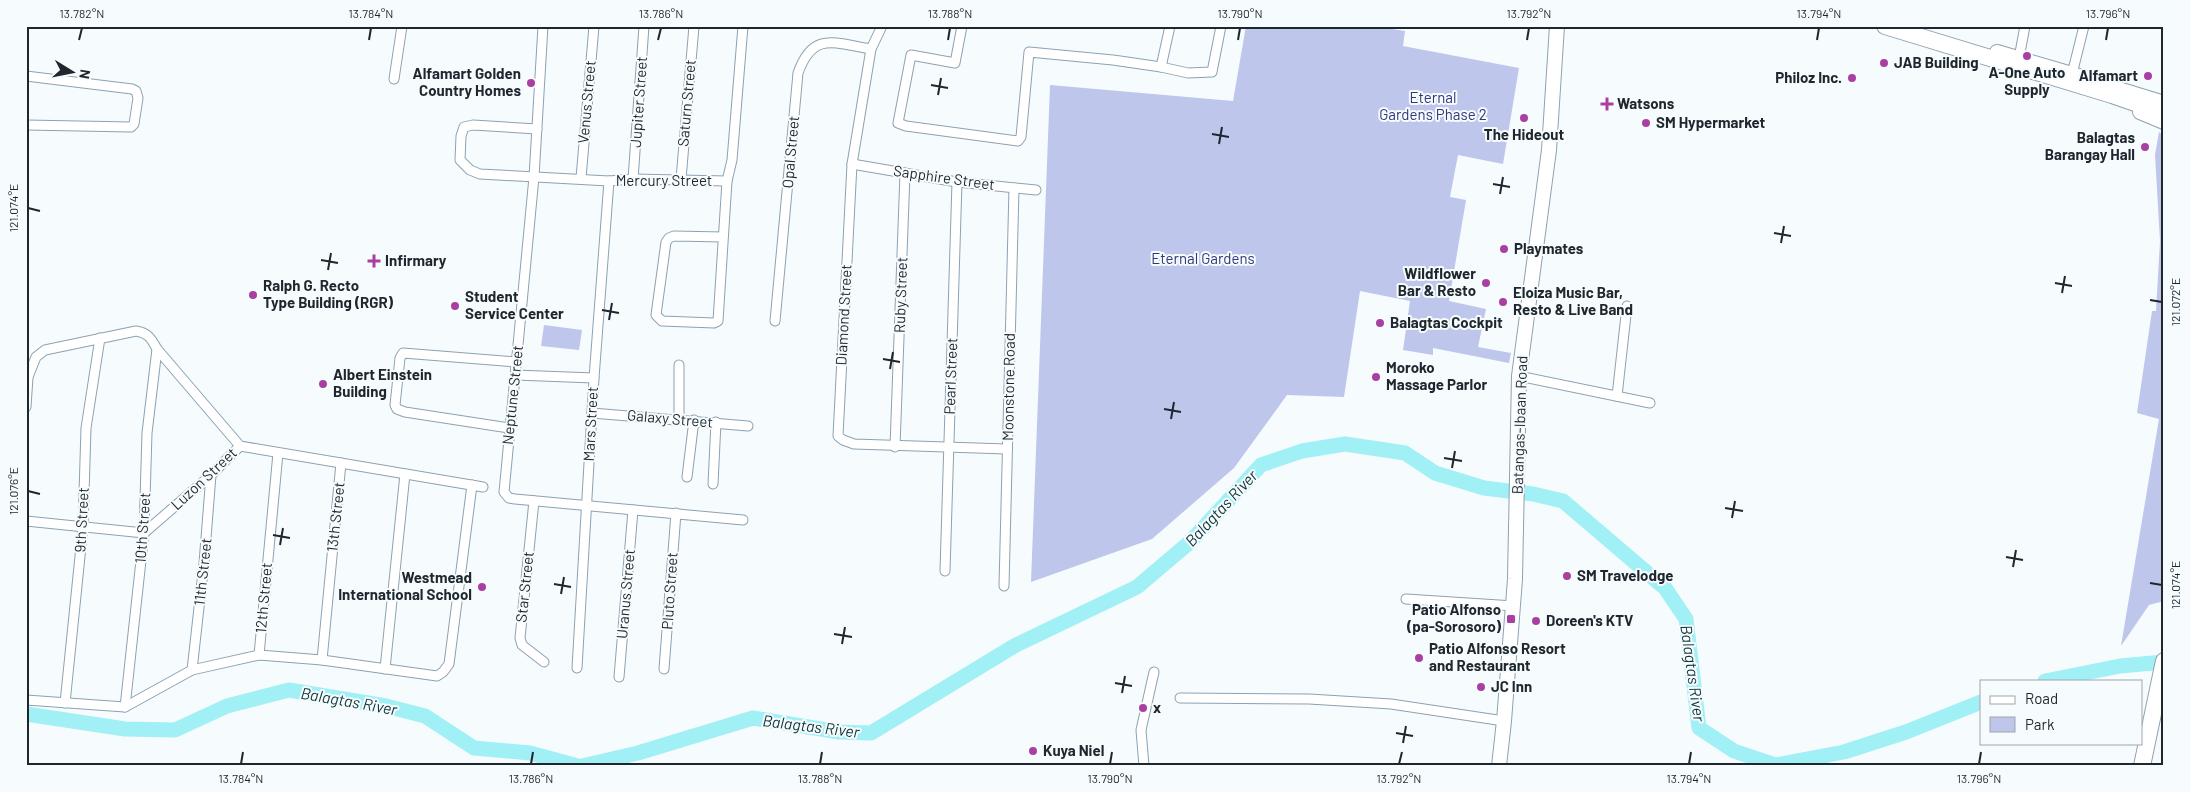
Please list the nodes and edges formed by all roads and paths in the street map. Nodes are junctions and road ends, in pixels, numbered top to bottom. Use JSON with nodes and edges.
{"nodes":[{"id":1,"x":402,"y":26,"type":"edge"},
{"id":2,"x":543,"y":26,"type":"edge"},
{"id":3,"x":594,"y":26,"type":"edge"},
{"id":4,"x":644,"y":26,"type":"edge"},
{"id":5,"x":694,"y":26,"type":"edge"},
{"id":6,"x":743,"y":26,"type":"edge"},
{"id":7,"x":882,"y":26,"type":"edge"},
{"id":8,"x":962,"y":26,"type":"edge"},
{"id":9,"x":1170,"y":26,"type":"edge"},
{"id":10,"x":1220,"y":26,"type":"edge"},
{"id":11,"x":1557,"y":26,"type":"edge"},
{"id":12,"x":1883,"y":26,"type":"edge"},
{"id":13,"x":1904,"y":26,"type":"edge"},
{"id":14,"x":2025,"y":26,"type":"edge"},
{"id":15,"x":2084,"y":26,"type":"edge"},
{"id":16,"x":871,"y":49,"type":"junction"},
{"id":17,"x":2019,"y":58,"type":"junction"},
{"id":18,"x":1161,"y":67,"type":"junction"},
{"id":19,"x":2072,"y":74,"type":"junction"},
{"id":20,"x":26,"y":76,"type":"edge"},
{"id":21,"x":394,"y":79,"type":"dead end"},
{"id":22,"x":2164,"y":103,"type":"edge"},
{"id":23,"x":2164,"y":113,"type":"edge"},
{"id":24,"x":2164,"y":122,"type":"edge"},
{"id":25,"x":26,"y":125,"type":"edge"},
{"id":26,"x":537,"y":129,"type":"junction"},
{"id":27,"x":852,"y":164,"type":"junction"},
{"id":28,"x":905,"y":173,"type":"junction"},
{"id":29,"x":534,"y":177,"type":"junction"},
{"id":30,"x":581,"y":178,"type":"junction"},
{"id":31,"x":633,"y":179,"type":"junction"},
{"id":32,"x":681,"y":179,"type":"junction"},
{"id":33,"x":609,"y":181,"type":"junction"},
{"id":34,"x":728,"y":182,"type":"junction"},
{"id":35,"x":957,"y":182,"type":"junction"},
{"id":36,"x":1014,"y":188,"type":"junction"},
{"id":37,"x":1036,"y":190,"type":"dead end"},
{"id":38,"x":723,"y":237,"type":"junction"},
{"id":39,"x":1627,"y":306,"type":"dead end"},
{"id":40,"x":775,"y":321,"type":"dead end"},
{"id":41,"x":100,"y":338,"type":"junction"},
{"id":42,"x":157,"y":349,"type":"junction"},
{"id":43,"x":516,"y":362,"type":"junction"},
{"id":44,"x":679,"y":365,"type":"dead end"},
{"id":45,"x":515,"y":375,"type":"junction"},
{"id":46,"x":1519,"y":376,"type":"junction"},
{"id":47,"x":27,"y":377,"type":"edge"},
{"id":48,"x":594,"y":378,"type":"junction"},
{"id":49,"x":1617,"y":396,"type":"junction"},
{"id":50,"x":1650,"y":403,"type":"dead end"},
{"id":51,"x":26,"y":407,"type":"edge"},
{"id":52,"x":592,"y":413,"type":"junction"},
{"id":53,"x":679,"y":419,"type":"junction"},
{"id":54,"x":694,"y":420,"type":"junction"},
{"id":55,"x":716,"y":422,"type":"junction"},
{"id":56,"x":748,"y":426,"type":"dead end"},
{"id":57,"x":509,"y":428,"type":"junction"},
{"id":58,"x":240,"y":446,"type":"junction"},
{"id":59,"x":895,"y":447,"type":"junction"},
{"id":60,"x":949,"y":447,"type":"junction"},
{"id":61,"x":1008,"y":449,"type":"junction"},
{"id":62,"x":278,"y":453,"type":"junction"},
{"id":63,"x":341,"y":463,"type":"junction"},
{"id":64,"x":405,"y":474,"type":"junction"},
{"id":65,"x":211,"y":475,"type":"junction"},
{"id":66,"x":687,"y":477,"type":"dead end"},
{"id":67,"x":713,"y":484,"type":"dead end"},
{"id":68,"x":472,"y":485,"type":"junction"},
{"id":69,"x":483,"y":487,"type":"dead end"},
{"id":70,"x":534,"y":500,"type":"junction"},
{"id":71,"x":586,"y":506,"type":"junction"},
{"id":72,"x":633,"y":510,"type":"junction"},
{"id":73,"x":676,"y":513,"type":"junction"},
{"id":74,"x":743,"y":520,"type":"dead end"},
{"id":75,"x":26,"y":521,"type":"edge"},
{"id":76,"x":83,"y":527,"type":"junction"},
{"id":77,"x":144,"y":533,"type":"junction"},
{"id":78,"x":945,"y":571,"type":"dead end"},
{"id":79,"x":1004,"y":586,"type":"dead end"},
{"id":80,"x":1406,"y":599,"type":"dead end"},
{"id":81,"x":1514,"y":606,"type":"junction"},
{"id":82,"x":259,"y":655,"type":"junction"},
{"id":83,"x":322,"y":660,"type":"junction"},
{"id":84,"x":544,"y":662,"type":"dead end"},
{"id":85,"x":2164,"y":662,"type":"edge"},
{"id":86,"x":577,"y":668,"type":"dead end"},
{"id":87,"x":385,"y":669,"type":"junction"},
{"id":88,"x":664,"y":669,"type":"dead end"},
{"id":89,"x":192,"y":670,"type":"junction"},
{"id":90,"x":1154,"y":672,"type":"dead end"},
{"id":91,"x":619,"y":677,"type":"dead end"},
{"id":92,"x":1180,"y":698,"type":"dead end"},
{"id":93,"x":26,"y":700,"type":"edge"},
{"id":94,"x":66,"y":703,"type":"junction"},
{"id":95,"x":125,"y":707,"type":"junction"},
{"id":96,"x":2160,"y":709,"type":"edge"},
{"id":97,"x":1504,"y":721,"type":"junction"},
{"id":98,"x":1144,"y":766,"type":"edge"},
{"id":99,"x":1499,"y":766,"type":"edge"},
{"id":100,"x":2142,"y":766,"type":"edge"},
{"id":101,"x":2152,"y":766,"type":"edge"}],
"edges":[{"from":1,"to":21,"type":"street"},
{"from":2,"to":26,"type":"street","name":"Neptune Street"},
{"from":3,"to":30,"type":"street","name":"Venus Street"},
{"from":4,"to":31,"type":"street","name":"Jupiter Street"},
{"from":5,"to":32,"type":"street","name":"Saturn Street"},
{"from":6,"to":34,"type":"street","name":"Mercury Street"},
{"from":7,"to":16,"type":"street","name":"Diamond Street"},
{"from":8,"to":18,"type":"street"},
{"from":9,"to":18,"type":"street"},
{"from":10,"to":18,"type":"street"},
{"from":11,"to":46,"type":"main road","name":"Batangas-Ibaan Road"},
{"from":12,"to":23,"type":"highway"},
{"from":12,"to":24,"type":"main road"},
{"from":13,"to":17,"type":"main road"},
{"from":14,"to":17,"type":"street"},
{"from":15,"to":19,"type":"street"},
{"from":16,"to":27,"type":"street","name":"Diamond Street"},
{"from":16,"to":40,"type":"street","name":"Opal Street"},
{"from":17,"to":19,"type":"main road"},
{"from":19,"to":22,"type":"main road"},
{"from":20,"to":25,"type":"street"},
{"from":26,"to":29,"type":"street","name":"Neptune Street"},
{"from":26,"to":29,"type":"street","name":"Mercury Street"},
{"from":27,"to":28,"type":"street","name":"Sapphire Street"},
{"from":27,"to":59,"type":"street","name":"Diamond Street"},
{"from":28,"to":35,"type":"street","name":"Sapphire Street"},
{"from":28,"to":59,"type":"street","name":"Ruby Street"},
{"from":29,"to":30,"type":"street","name":"Mercury Street"},
{"from":29,"to":43,"type":"street","name":"Neptune Street"},
{"from":30,"to":33,"type":"street","name":"Mercury Street"},
{"from":31,"to":32,"type":"street","name":"Mercury Street"},
{"from":31,"to":33,"type":"street","name":"Mercury Street"},
{"from":32,"to":34,"type":"street","name":"Mercury Street"},
{"from":33,"to":48,"type":"street","name":"Mars Street"},
{"from":34,"to":38,"type":"street"},
{"from":35,"to":36,"type":"street","name":"Sapphire Street"},
{"from":35,"to":60,"type":"street","name":"Pearl Street"},
{"from":36,"to":37,"type":"street","name":"Sapphire Street"},
{"from":36,"to":61,"type":"street","name":"Moonstone Road"},
{"from":38,"to":38,"type":"street"},
{"from":39,"to":49,"type":"street"},
{"from":41,"to":42,"type":"street"},
{"from":41,"to":47,"type":"street"},
{"from":41,"to":76,"type":"street","name":"9th Street"},
{"from":42,"to":58,"type":"street"},
{"from":42,"to":77,"type":"street","name":"10th Street"},
{"from":43,"to":45,"type":"street","name":"Neptune Street"},
{"from":43,"to":57,"type":"street"},
{"from":44,"to":53,"type":"street"},
{"from":45,"to":48,"type":"street"},
{"from":45,"to":57,"type":"street","name":"Neptune Street"},
{"from":46,"to":49,"type":"street"},
{"from":46,"to":81,"type":"main road","name":"Batangas-Ibaan Road"},
{"from":47,"to":51,"type":"street"},
{"from":48,"to":52,"type":"street","name":"Mars Street"},
{"from":49,"to":50,"type":"street"},
{"from":52,"to":53,"type":"street","name":"Galaxy Street"},
{"from":52,"to":71,"type":"street","name":"Mars Street"},
{"from":53,"to":54,"type":"street","name":"Galaxy Street"},
{"from":54,"to":55,"type":"street","name":"Galaxy Street"},
{"from":54,"to":66,"type":"street"},
{"from":55,"to":56,"type":"street","name":"Galaxy Street"},
{"from":55,"to":67,"type":"street"},
{"from":57,"to":70,"type":"street","name":"Neptune Street"},
{"from":58,"to":62,"type":"street"},
{"from":58,"to":65,"type":"street","name":"Luzon Street"},
{"from":59,"to":60,"type":"street","name":"Diamond Street"},
{"from":60,"to":61,"type":"street","name":"Diamond Street"},
{"from":60,"to":78,"type":"street","name":"Pearl Street"},
{"from":61,"to":79,"type":"street","name":"Moonstone Road"},
{"from":62,"to":63,"type":"street"},
{"from":62,"to":82,"type":"street","name":"12th Street"},
{"from":63,"to":64,"type":"street"},
{"from":63,"to":83,"type":"street","name":"13th Street"},
{"from":64,"to":68,"type":"street"},
{"from":64,"to":87,"type":"street"},
{"from":65,"to":77,"type":"street","name":"Luzon Street"},
{"from":65,"to":89,"type":"street","name":"11th Street"},
{"from":68,"to":69,"type":"street"},
{"from":68,"to":87,"type":"street"},
{"from":70,"to":71,"type":"street","name":"Neptune Street"},
{"from":70,"to":84,"type":"street","name":"Star Street"},
{"from":71,"to":72,"type":"street","name":"Neptune Street"},
{"from":71,"to":86,"type":"street","name":"Mars Street"},
{"from":72,"to":73,"type":"street","name":"Neptune Street"},
{"from":72,"to":91,"type":"street","name":"Uranus Street"},
{"from":73,"to":74,"type":"street","name":"Neptune Street"},
{"from":73,"to":88,"type":"street","name":"Pluto Street"},
{"from":75,"to":76,"type":"street"},
{"from":76,"to":77,"type":"street"},
{"from":76,"to":94,"type":"street","name":"9th Street"},
{"from":77,"to":95,"type":"street","name":"10th Street"},
{"from":80,"to":81,"type":"street"},
{"from":81,"to":97,"type":"main road","name":"Batangas-Ibaan Road"},
{"from":82,"to":83,"type":"street"},
{"from":82,"to":89,"type":"street"},
{"from":83,"to":87,"type":"street"},
{"from":85,"to":96,"type":"highway"},
{"from":89,"to":95,"type":"street"},
{"from":90,"to":98,"type":"street"},
{"from":92,"to":97,"type":"street"},
{"from":93,"to":94,"type":"street"},
{"from":94,"to":95,"type":"street"},
{"from":96,"to":100,"type":"highway"},
{"from":96,"to":101,"type":"highway"},
{"from":97,"to":99,"type":"main road","name":"Batangas-Ibaan Road"}]}
